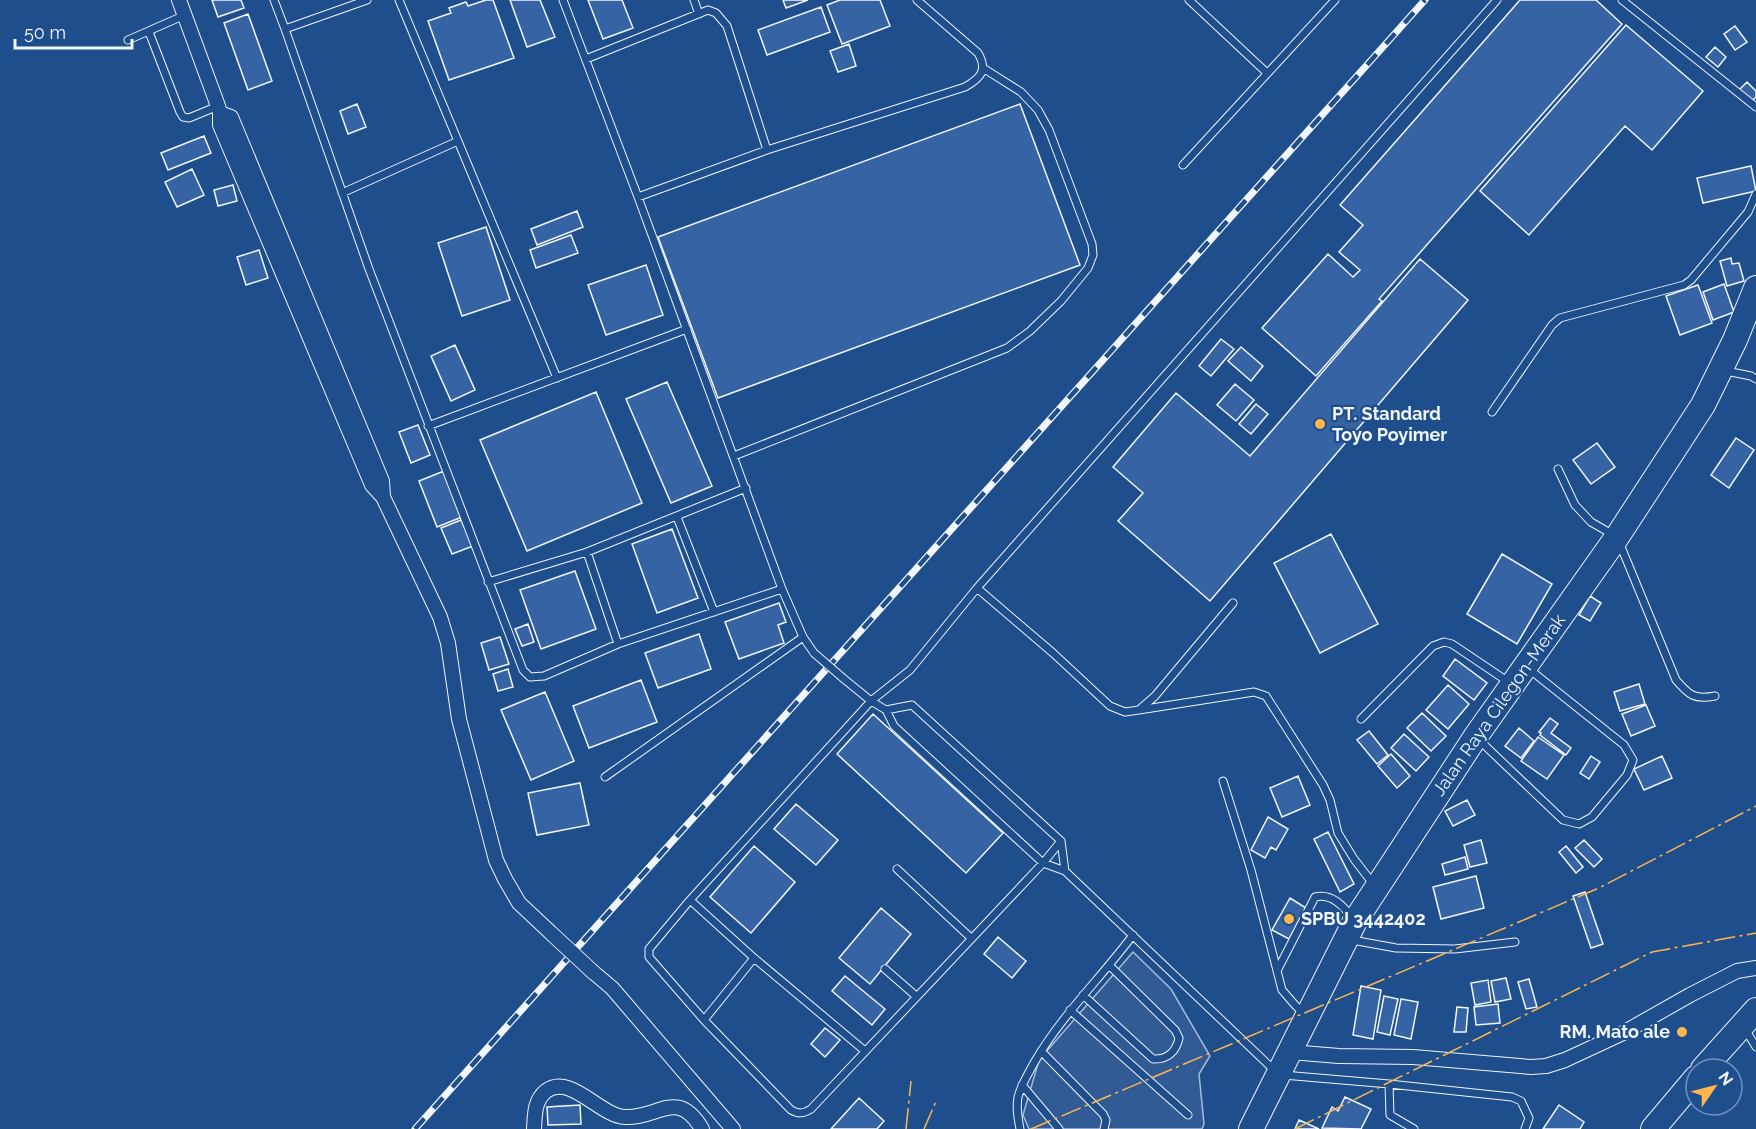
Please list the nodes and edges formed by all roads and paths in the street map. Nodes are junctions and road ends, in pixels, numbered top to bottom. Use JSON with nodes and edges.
{"nodes":[{"id":1,"x":179,"y":0,"type":"edge"},
{"id":2,"x":274,"y":0,"type":"edge"},
{"id":3,"x":367,"y":0,"type":"edge"},
{"id":4,"x":399,"y":0,"type":"edge"},
{"id":5,"x":563,"y":0,"type":"edge"},
{"id":6,"x":694,"y":0,"type":"edge"},
{"id":7,"x":917,"y":0,"type":"edge"},
{"id":8,"x":1189,"y":0,"type":"edge"},
{"id":9,"x":1335,"y":0,"type":"edge"},
{"id":10,"x":1497,"y":0,"type":"edge"},
{"id":11,"x":1622,"y":0,"type":"edge"},
{"id":12,"x":699,"y":14,"type":"junction"},
{"id":13,"x":185,"y":15,"type":"junction"},
{"id":14,"x":285,"y":29,"type":"junction"},
{"id":15,"x":148,"y":32,"type":"junction"},
{"id":16,"x":128,"y":40,"type":"dead end"},
{"id":17,"x":586,"y":59,"type":"junction"},
{"id":18,"x":983,"y":69,"type":"junction"},
{"id":19,"x":1267,"y":73,"type":"junction"},
{"id":20,"x":1756,"y":107,"type":"edge"},
{"id":21,"x":219,"y":110,"type":"junction"},
{"id":22,"x":458,"y":141,"type":"junction"},
{"id":23,"x":767,"y":150,"type":"junction"},
{"id":24,"x":1183,"y":165,"type":"dead end"},
{"id":25,"x":342,"y":193,"type":"junction"},
{"id":26,"x":1756,"y":194,"type":"edge"},
{"id":27,"x":638,"y":197,"type":"junction"},
{"id":28,"x":1756,"y":288,"type":"edge"},
{"id":29,"x":687,"y":329,"type":"junction"},
{"id":30,"x":1720,"y":370,"type":"junction"},
{"id":31,"x":557,"y":378,"type":"junction"},
{"id":32,"x":1756,"y":379,"type":"edge"},
{"id":33,"x":1492,"y":412,"type":"dead end"},
{"id":34,"x":428,"y":426,"type":"junction"},
{"id":35,"x":734,"y":456,"type":"junction"},
{"id":36,"x":1558,"y":469,"type":"dead end"},
{"id":37,"x":746,"y":488,"type":"junction"},
{"id":38,"x":677,"y":517,"type":"junction"},
{"id":39,"x":1617,"y":537,"type":"junction"},
{"id":40,"x":587,"y":552,"type":"junction"},
{"id":41,"x":488,"y":582,"type":"junction"},
{"id":42,"x":976,"y":588,"type":"junction"},
{"id":43,"x":782,"y":589,"type":"junction"},
{"id":44,"x":1233,"y":603,"type":"dead end"},
{"id":45,"x":714,"y":612,"type":"junction"},
{"id":46,"x":803,"y":637,"type":"junction"},
{"id":47,"x":618,"y":644,"type":"junction"},
{"id":48,"x":1518,"y":675,"type":"junction"},
{"id":49,"x":1715,"y":696,"type":"dead end"},
{"id":50,"x":871,"y":701,"type":"junction"},
{"id":51,"x":886,"y":710,"type":"junction"},
{"id":52,"x":1139,"y":710,"type":"junction"},
{"id":53,"x":1361,"y":719,"type":"dead end"},
{"id":54,"x":1476,"y":736,"type":"junction"},
{"id":55,"x":605,"y":777,"type":"dead end"},
{"id":56,"x":1223,"y":781,"type":"dead end"},
{"id":57,"x":1061,"y":841,"type":"junction"},
{"id":58,"x":1043,"y":863,"type":"junction"},
{"id":59,"x":897,"y":869,"type":"dead end"},
{"id":60,"x":1065,"y":871,"type":"junction"},
{"id":61,"x":1376,"y":888,"type":"junction"},
{"id":62,"x":690,"y":900,"type":"junction"},
{"id":63,"x":1351,"y":930,"type":"junction"},
{"id":64,"x":1133,"y":935,"type":"junction"},
{"id":65,"x":971,"y":938,"type":"junction"},
{"id":66,"x":1515,"y":942,"type":"dead end"},
{"id":67,"x":754,"y":958,"type":"junction"},
{"id":68,"x":1110,"y":966,"type":"junction"},
{"id":69,"x":1756,"y":968,"type":"edge"},
{"id":70,"x":885,"y":969,"type":"dead end"},
{"id":71,"x":1277,"y":971,"type":"junction"},
{"id":72,"x":1083,"y":994,"type":"junction"},
{"id":73,"x":916,"y":996,"type":"junction"},
{"id":74,"x":1070,"y":1010,"type":"junction"},
{"id":75,"x":1307,"y":1016,"type":"junction"},
{"id":76,"x":1749,"y":1017,"type":"edge"},
{"id":77,"x":704,"y":1020,"type":"junction"},
{"id":78,"x":1756,"y":1047,"type":"edge"},
{"id":79,"x":865,"y":1051,"type":"junction"},
{"id":80,"x":1041,"y":1051,"type":"junction"},
{"id":81,"x":1290,"y":1052,"type":"junction"},
{"id":82,"x":1714,"y":1057,"type":"edge"},
{"id":83,"x":1279,"y":1075,"type":"junction"},
{"id":84,"x":1389,"y":1084,"type":"junction"},
{"id":85,"x":1022,"y":1085,"type":"junction"},
{"id":86,"x":1684,"y":1092,"type":"edge"},
{"id":87,"x":1188,"y":1116,"type":"dead end"},
{"id":88,"x":534,"y":1129,"type":"edge"},
{"id":89,"x":702,"y":1129,"type":"edge"},
{"id":90,"x":733,"y":1129,"type":"edge"},
{"id":91,"x":1020,"y":1129,"type":"edge"},
{"id":92,"x":1059,"y":1129,"type":"edge"},
{"id":93,"x":1104,"y":1129,"type":"edge"},
{"id":94,"x":1251,"y":1129,"type":"edge"},
{"id":95,"x":1414,"y":1129,"type":"edge"},
{"id":96,"x":1525,"y":1129,"type":"edge"},
{"id":97,"x":1653,"y":1129,"type":"edge"}],
"edges":[{"from":1,"to":13,"type":"street"},
{"from":2,"to":14,"type":"lane"},
{"from":3,"to":14,"type":"lane"},
{"from":4,"to":22,"type":"lane"},
{"from":5,"to":17,"type":"lane"},
{"from":6,"to":12,"type":"lane"},
{"from":7,"to":18,"type":"lane"},
{"from":8,"to":19,"type":"lane"},
{"from":9,"to":19,"type":"lane"},
{"from":10,"to":42,"type":"lane"},
{"from":11,"to":20,"type":"lane"},
{"from":12,"to":17,"type":"lane"},
{"from":12,"to":23,"type":"lane"},
{"from":13,"to":15,"type":"lane"},
{"from":13,"to":21,"type":"street"},
{"from":14,"to":25,"type":"lane"},
{"from":15,"to":16,"type":"lane"},
{"from":15,"to":21,"type":"lane"},
{"from":17,"to":27,"type":"lane"},
{"from":18,"to":23,"type":"lane"},
{"from":18,"to":35,"type":"lane"},
{"from":19,"to":24,"type":"lane"},
{"from":21,"to":90,"type":"street","bridge":true},
{"from":22,"to":25,"type":"lane"},
{"from":22,"to":31,"type":"lane"},
{"from":23,"to":27,"type":"lane"},
{"from":25,"to":34,"type":"lane"},
{"from":26,"to":33,"type":"lane"},
{"from":27,"to":29,"type":"lane"},
{"from":28,"to":30,"type":"highway","name":"Jalan Raya Cilegon-Merak"},
{"from":29,"to":31,"type":"lane"},
{"from":29,"to":35,"type":"lane"},
{"from":30,"to":32,"type":"lane"},
{"from":30,"to":39,"type":"highway","name":"Jalan Raya Cilegon-Merak"},
{"from":31,"to":34,"type":"lane"},
{"from":34,"to":41,"type":"lane"},
{"from":35,"to":37,"type":"lane"},
{"from":36,"to":39,"type":"lane"},
{"from":37,"to":38,"type":"lane"},
{"from":37,"to":43,"type":"lane"},
{"from":38,"to":40,"type":"lane"},
{"from":38,"to":45,"type":"lane"},
{"from":39,"to":48,"type":"highway","name":"Jalan Raya Cilegon-Merak"},
{"from":39,"to":49,"type":"lane"},
{"from":40,"to":41,"type":"lane"},
{"from":40,"to":47,"type":"lane"},
{"from":41,"to":47,"type":"lane"},
{"from":42,"to":50,"type":"lane"},
{"from":42,"to":52,"type":"lane"},
{"from":43,"to":45,"type":"lane"},
{"from":43,"to":46,"type":"lane"},
{"from":44,"to":52,"type":"lane"},
{"from":45,"to":47,"type":"lane"},
{"from":46,"to":50,"type":"lane","bridge":true},
{"from":46,"to":55,"type":"lane"},
{"from":48,"to":53,"type":"lane"},
{"from":48,"to":54,"type":"highway","name":"Jalan Raya Cilegon-Merak"},
{"from":48,"to":54,"type":"lane"},
{"from":50,"to":51,"type":"lane"},
{"from":50,"to":62,"type":"lane"},
{"from":51,"to":57,"type":"lane"},
{"from":51,"to":58,"type":"lane"},
{"from":52,"to":61,"type":"lane"},
{"from":54,"to":61,"type":"highway","name":"Jalan Raya Cilegon-Merak"},
{"from":56,"to":71,"type":"lane"},
{"from":57,"to":58,"type":"lane"},
{"from":57,"to":60,"type":"lane"},
{"from":58,"to":60,"type":"lane"},
{"from":58,"to":65,"type":"lane"},
{"from":59,"to":65,"type":"lane"},
{"from":60,"to":64,"type":"lane"},
{"from":61,"to":63,"type":"highway","name":"Jalan Raya Cilegon-Merak"},
{"from":62,"to":67,"type":"lane"},
{"from":62,"to":77,"type":"lane"},
{"from":63,"to":66,"type":"lane"},
{"from":63,"to":71,"type":"lane"},
{"from":63,"to":75,"type":"highway","name":"Jalan Raya Cilegon-Merak"},
{"from":64,"to":68,"type":"lane"},
{"from":64,"to":83,"type":"lane"},
{"from":65,"to":73,"type":"lane"},
{"from":67,"to":77,"type":"lane"},
{"from":67,"to":79,"type":"lane"},
{"from":68,"to":72,"type":"lane"},
{"from":68,"to":72,"type":"lane"},
{"from":69,"to":81,"type":"street"},
{"from":70,"to":73,"type":"lane"},
{"from":71,"to":75,"type":"lane"},
{"from":72,"to":74,"type":"lane"},
{"from":73,"to":79,"type":"lane"},
{"from":74,"to":80,"type":"lane"},
{"from":74,"to":87,"type":"lane"},
{"from":75,"to":81,"type":"highway","name":"Jalan Raya Cilegon-Merak"},
{"from":76,"to":78,"type":"lane"},
{"from":76,"to":82,"type":"highway"},
{"from":77,"to":79,"type":"lane"},
{"from":80,"to":85,"type":"lane"},
{"from":80,"to":93,"type":"lane"},
{"from":81,"to":83,"type":"highway","name":"Jalan Raya Cilegon-Merak"},
{"from":83,"to":84,"type":"lane"},
{"from":83,"to":94,"type":"highway","name":"Jalan Raya Cilegon-Merak"},
{"from":84,"to":95,"type":"lane"},
{"from":84,"to":96,"type":"lane"},
{"from":85,"to":91,"type":"lane"},
{"from":85,"to":92,"type":"lane"},
{"from":86,"to":97,"type":"highway"},
{"from":88,"to":89,"type":"street"}]}
